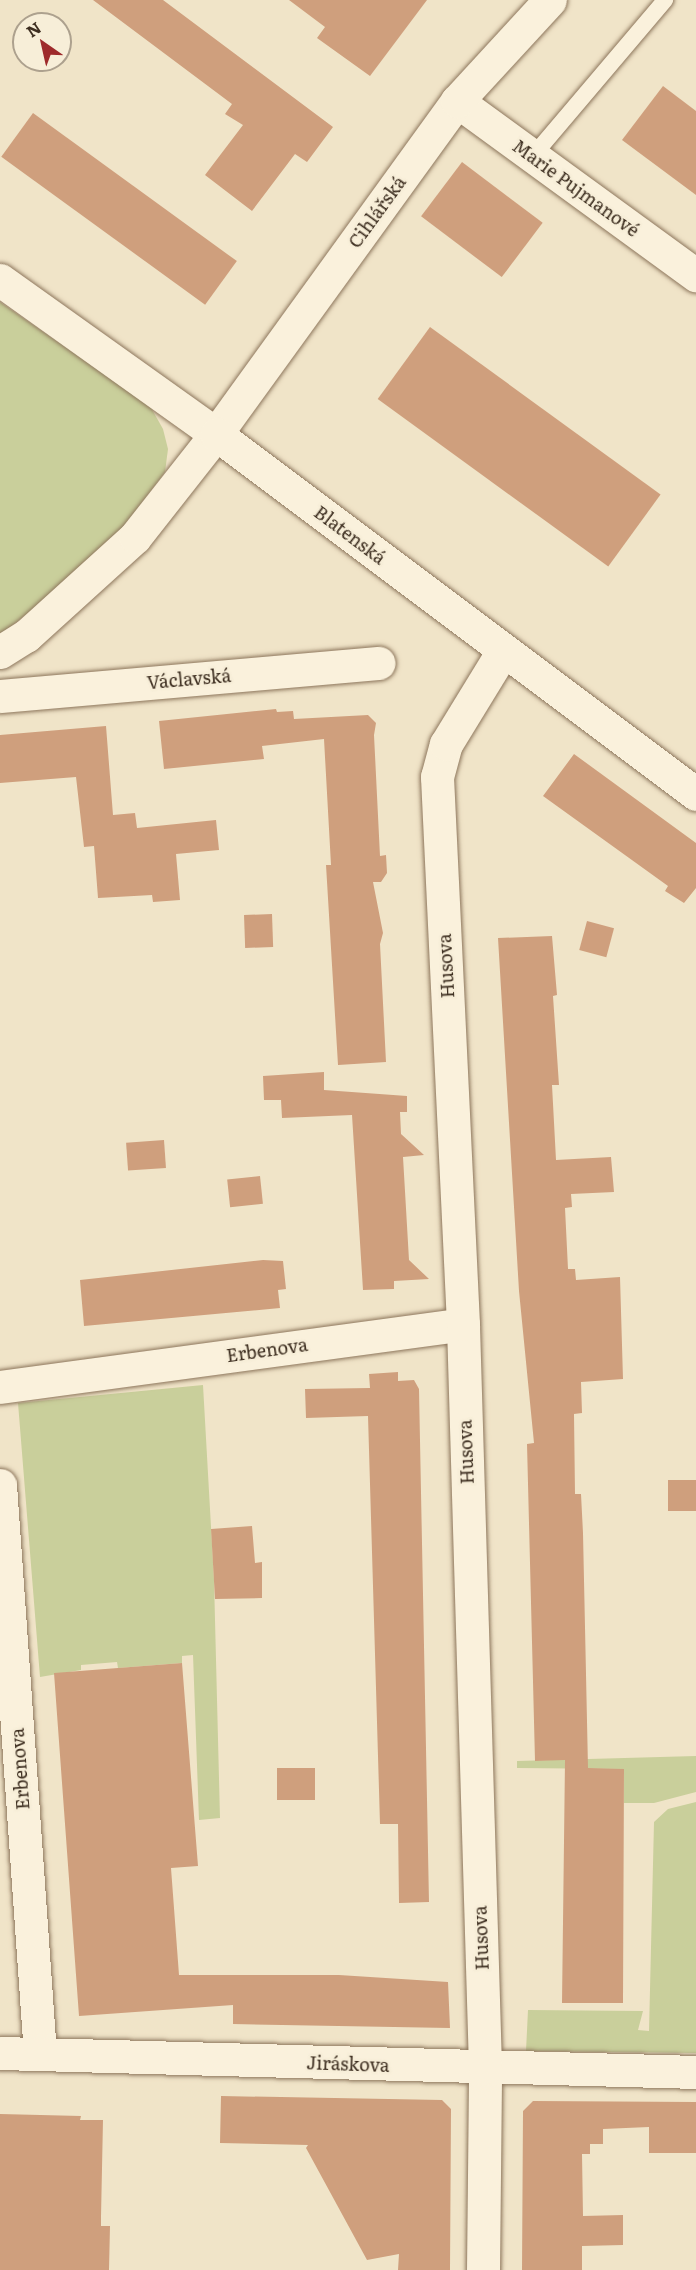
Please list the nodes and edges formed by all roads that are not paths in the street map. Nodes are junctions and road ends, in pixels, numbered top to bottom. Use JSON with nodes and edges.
{"nodes":[{"id":1,"x":550,"y":0,"type":"edge"},
{"id":2,"x":665,"y":0,"type":"edge"},
{"id":3,"x":457,"y":101,"type":"junction"},
{"id":4,"x":532,"y":157,"type":"junction"},
{"id":5,"x":696,"y":275,"type":"edge"},
{"id":6,"x":0,"y":280,"type":"edge"},
{"id":7,"x":216,"y":434,"type":"junction"},
{"id":8,"x":503,"y":651,"type":"junction"},
{"id":9,"x":0,"y":652,"type":"edge"},
{"id":10,"x":379,"y":663,"type":"dead end"},
{"id":11,"x":0,"y":696,"type":"edge"},
{"id":12,"x":696,"y":794,"type":"edge"},
{"id":13,"x":463,"y":1324,"type":"junction"},
{"id":14,"x":0,"y":1387,"type":"edge"},
{"id":15,"x":0,"y":1485,"type":"edge"},
{"id":16,"x":0,"y":2053,"type":"edge"},
{"id":17,"x":40,"y":2054,"type":"junction"},
{"id":18,"x":485,"y":2067,"type":"junction"},
{"id":19,"x":696,"y":2072,"type":"edge"},
{"id":20,"x":483,"y":2270,"type":"edge"}],
"edges":[{"from":1,"to":3,"type":"street","name":"Cihlářská"},
{"from":2,"to":4,"type":"lane"},
{"from":3,"to":4,"type":"street","name":"Marie Pujmanové"},
{"from":3,"to":7,"type":"street","name":"Cihlářská"},
{"from":4,"to":5,"type":"street","name":"Marie Pujmanové"},
{"from":6,"to":7,"type":"street","name":"Blatenská"},
{"from":7,"to":8,"type":"street","name":"Blatenská"},
{"from":7,"to":9,"type":"street"},
{"from":8,"to":12,"type":"street","name":"Blatenská"},
{"from":8,"to":13,"type":"street","name":"Husova"},
{"from":10,"to":11,"type":"street","name":"Václavská"},
{"from":13,"to":14,"type":"street","name":"Erbenova"},
{"from":13,"to":18,"type":"street","name":"Husova"},
{"from":15,"to":17,"type":"street","name":"Erbenova"},
{"from":16,"to":17,"type":"street","name":"Jiráskova"},
{"from":17,"to":18,"type":"street","name":"Jiráskova"},
{"from":18,"to":19,"type":"street","name":"Jiráskova"},
{"from":18,"to":20,"type":"street","name":"Husova"}]}
